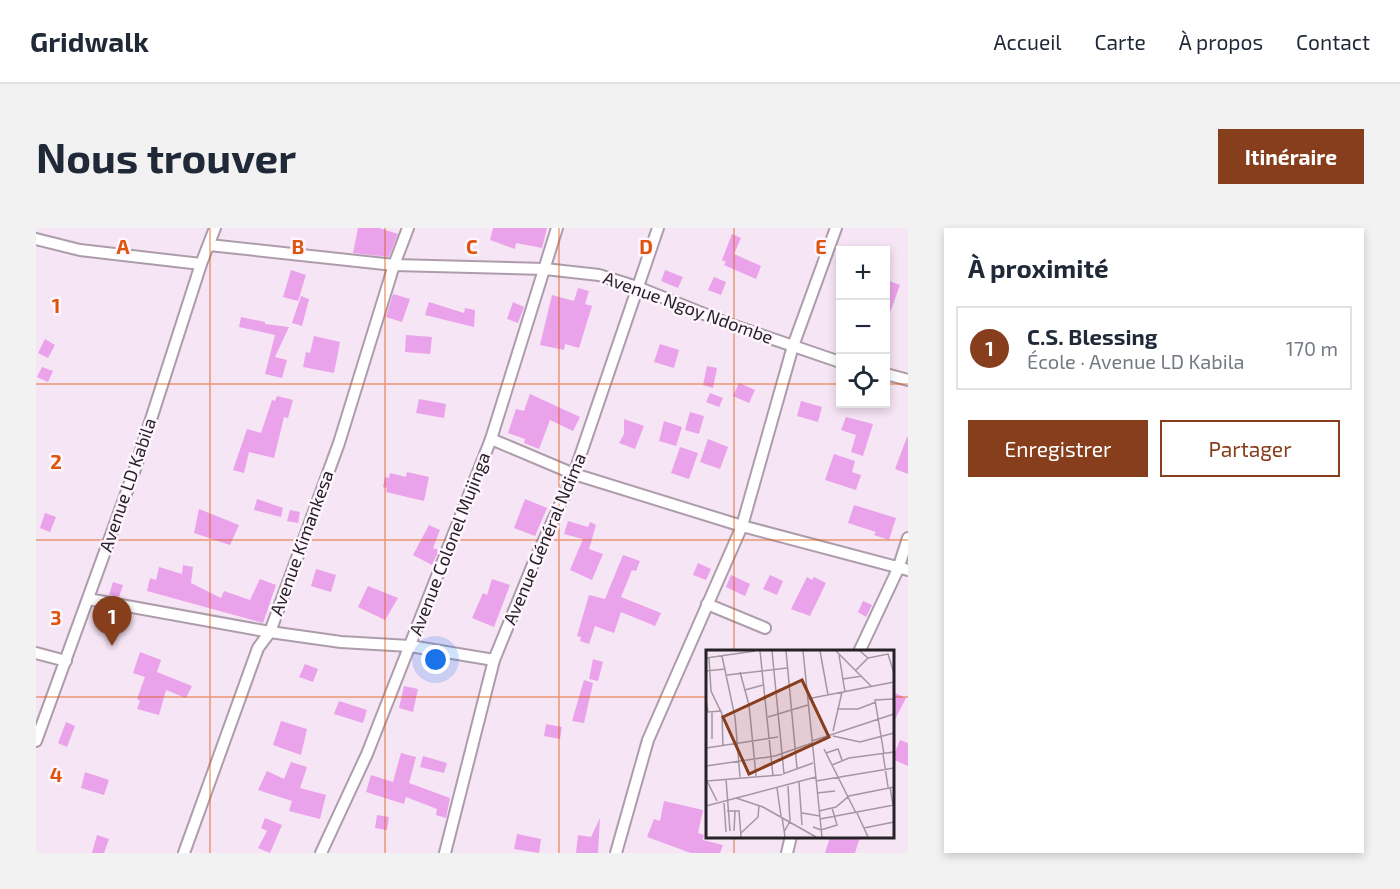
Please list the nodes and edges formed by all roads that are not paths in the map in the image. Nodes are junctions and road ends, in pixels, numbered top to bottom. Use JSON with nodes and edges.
{"nodes":[{"id":1,"x":215,"y":228,"type":"edge"},
{"id":2,"x":408,"y":228,"type":"edge"},
{"id":3,"x":557,"y":228,"type":"edge"},
{"id":4,"x":658,"y":228,"type":"edge"},
{"id":5,"x":836,"y":228,"type":"edge"},
{"id":6,"x":36,"y":239,"type":"edge"},
{"id":7,"x":209,"y":245,"type":"junction"},
{"id":8,"x":201,"y":264,"type":"junction"},
{"id":9,"x":394,"y":265,"type":"junction"},
{"id":10,"x":545,"y":269,"type":"junction"},
{"id":11,"x":637,"y":287,"type":"junction"},
{"id":12,"x":793,"y":346,"type":"junction"},
{"id":13,"x":836,"y":361,"type":"edge"},
{"id":14,"x":890,"y":375,"type":"edge"},
{"id":15,"x":908,"y":380,"type":"edge"},
{"id":16,"x":491,"y":439,"type":"junction"},
{"id":17,"x":574,"y":474,"type":"junction"},
{"id":18,"x":742,"y":526,"type":"junction"},
{"id":19,"x":908,"y":538,"type":"edge"},
{"id":20,"x":903,"y":570,"type":"edge"},
{"id":21,"x":88,"y":599,"type":"junction"},
{"id":22,"x":707,"y":604,"type":"junction"},
{"id":23,"x":765,"y":628,"type":"dead end"},
{"id":24,"x":270,"y":632,"type":"junction"},
{"id":25,"x":410,"y":646,"type":"junction"},
{"id":26,"x":860,"y":650,"type":"edge"},
{"id":27,"x":36,"y":653,"type":"edge"},
{"id":28,"x":494,"y":660,"type":"junction"},
{"id":29,"x":66,"y":661,"type":"junction"},
{"id":30,"x":36,"y":741,"type":"edge"},
{"id":31,"x":791,"y":838,"type":"edge"},
{"id":32,"x":184,"y":853,"type":"edge"},
{"id":33,"x":321,"y":853,"type":"edge"},
{"id":34,"x":445,"y":853,"type":"edge"},
{"id":35,"x":616,"y":853,"type":"edge"},
{"id":36,"x":787,"y":853,"type":"edge"}],
"edges":[{"from":1,"to":7,"type":"street","name":"Avenue LD Kabila"},
{"from":2,"to":9,"type":"street","name":"Avenue Kimankesa"},
{"from":3,"to":10,"type":"street","name":"Avenue Colonel Mujinga"},
{"from":4,"to":11,"type":"street","name":"Avenue Général Ndima"},
{"from":5,"to":12,"type":"street"},
{"from":6,"to":8,"type":"street"},
{"from":7,"to":8,"type":"street","name":"Avenue LD Kabila"},
{"from":7,"to":9,"type":"street","name":"Avenue Ngoy Ndombe"},
{"from":8,"to":21,"type":"street","name":"Avenue LD Kabila"},
{"from":9,"to":10,"type":"street","name":"Avenue Ngoy Ndombe"},
{"from":9,"to":24,"type":"street","name":"Avenue Kimankesa"},
{"from":10,"to":11,"type":"street","name":"Avenue Ngoy Ndombe"},
{"from":10,"to":16,"type":"street","name":"Avenue Colonel Mujinga"},
{"from":11,"to":12,"type":"street","name":"Avenue Ngoy Ndombe"},
{"from":11,"to":17,"type":"street","name":"Avenue Général Ndima"},
{"from":12,"to":13,"type":"street","name":"Avenue Ngoy Ndombe"},
{"from":12,"to":18,"type":"street"},
{"from":14,"to":15,"type":"street"},
{"from":16,"to":17,"type":"street"},
{"from":16,"to":25,"type":"street","name":"Avenue Colonel Mujinga"},
{"from":17,"to":18,"type":"street"},
{"from":17,"to":28,"type":"street","name":"Avenue Général Ndima"},
{"from":18,"to":20,"type":"street"},
{"from":18,"to":22,"type":"street"},
{"from":19,"to":20,"type":"street"},
{"from":20,"to":26,"type":"street"},
{"from":21,"to":24,"type":"street"},
{"from":21,"to":29,"type":"street","name":"Avenue LD Kabila"},
{"from":22,"to":23,"type":"street"},
{"from":22,"to":35,"type":"street"},
{"from":24,"to":25,"type":"street"},
{"from":24,"to":32,"type":"street","name":"Avenue Kimankesa"},
{"from":25,"to":28,"type":"street"},
{"from":25,"to":33,"type":"street","name":"Avenue Colonel Mujinga"},
{"from":27,"to":29,"type":"street"},
{"from":28,"to":34,"type":"street","name":"Avenue Général Ndima"},
{"from":29,"to":30,"type":"street","name":"Avenue LD Kabila"},
{"from":31,"to":36,"type":"street"}]}
